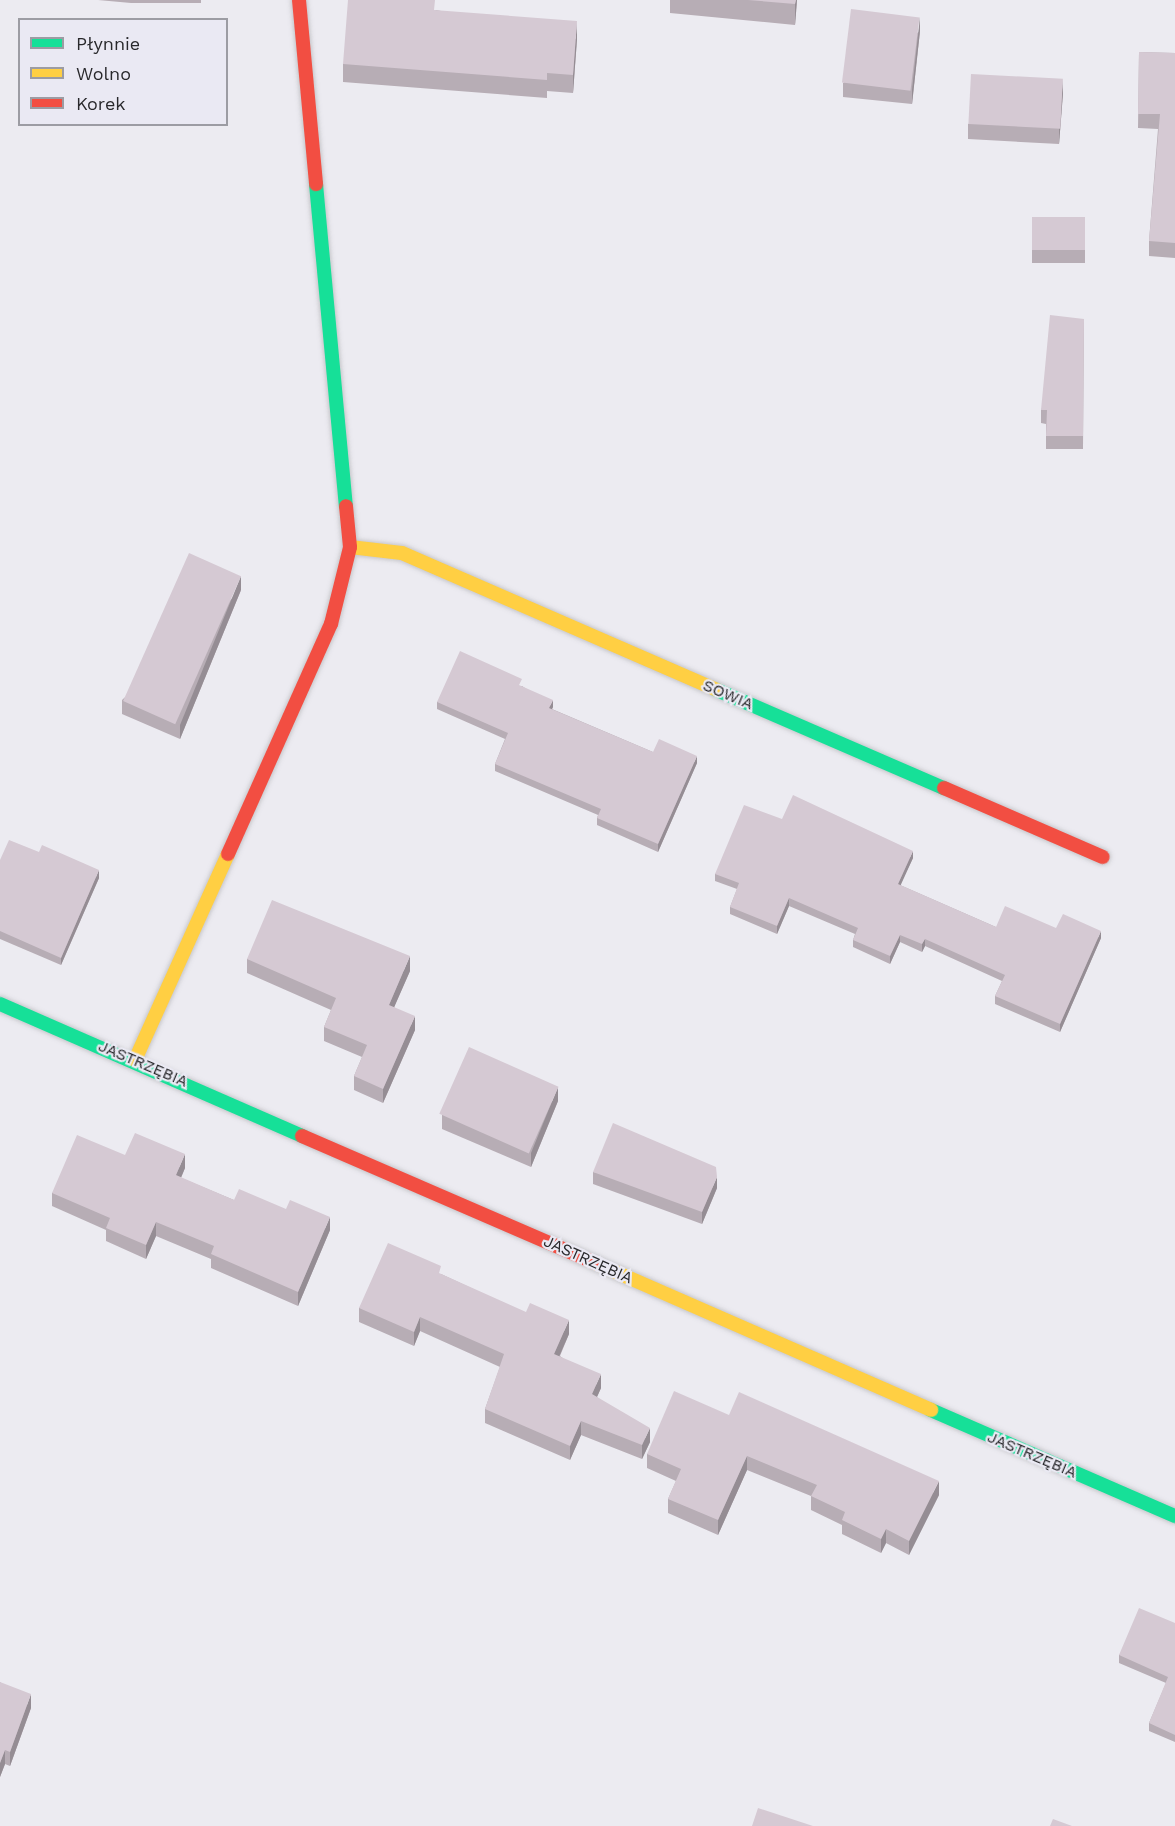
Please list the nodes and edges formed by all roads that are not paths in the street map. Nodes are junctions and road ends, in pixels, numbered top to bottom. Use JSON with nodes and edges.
{"nodes":[{"id":1,"x":299,"y":0,"type":"edge"},
{"id":2,"x":350,"y":547,"type":"junction"},
{"id":3,"x":1103,"y":857,"type":"dead end"},
{"id":4,"x":0,"y":1004,"type":"edge"},
{"id":5,"x":135,"y":1060,"type":"junction"},
{"id":6,"x":1175,"y":1516,"type":"edge"}],
"edges":[{"from":1,"to":2,"type":"street"},
{"from":2,"to":3,"type":"street","name":"SOWIA"},
{"from":2,"to":5,"type":"street"},
{"from":4,"to":5,"type":"street","name":"JASTRZĘBIA"},
{"from":5,"to":6,"type":"street","name":"JASTRZĘBIA"}]}
